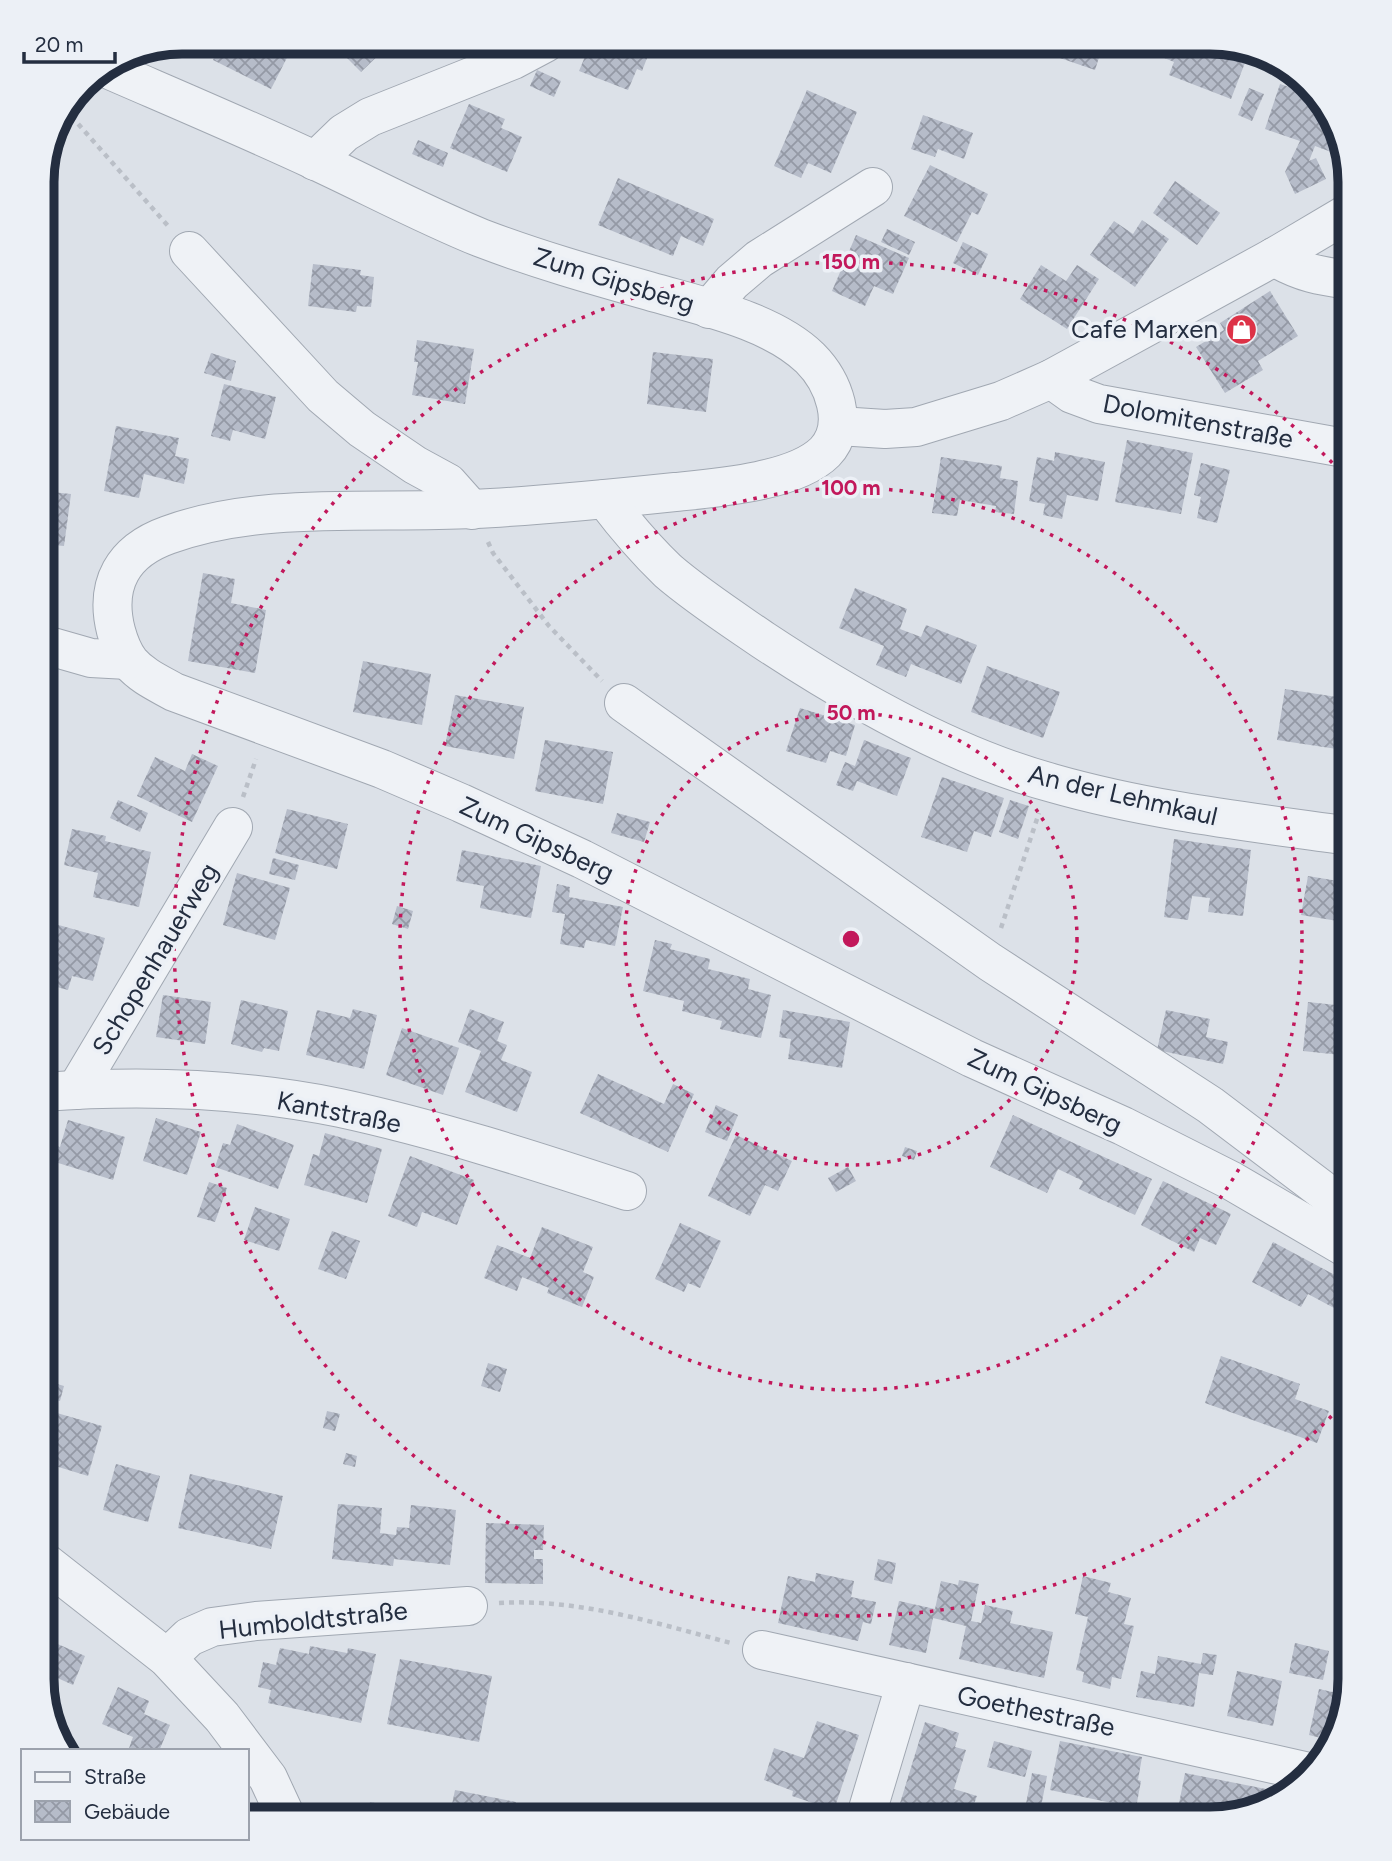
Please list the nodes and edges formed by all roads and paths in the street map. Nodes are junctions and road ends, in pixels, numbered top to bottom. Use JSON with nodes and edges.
{"nodes":[{"id":1,"x":524,"y":54,"type":"edge"},
{"id":2,"x":116,"y":73,"type":"edge"},
{"id":3,"x":72,"y":117,"type":"edge"},
{"id":4,"x":315,"y":161,"type":"junction"},
{"id":5,"x":873,"y":187,"type":"dead end"},
{"id":6,"x":1338,"y":219,"type":"edge"},
{"id":7,"x":189,"y":251,"type":"joint"},
{"id":8,"x":1274,"y":257,"type":"junction"},
{"id":9,"x":1338,"y":278,"type":"edge"},
{"id":10,"x":709,"y":309,"type":"junction"},
{"id":11,"x":1051,"y":379,"type":"junction"},
{"id":12,"x":839,"y":426,"type":"junction"},
{"id":13,"x":1338,"y":447,"type":"edge"},
{"id":14,"x":605,"y":499,"type":"junction"},
{"id":15,"x":472,"y":510,"type":"junction"},
{"id":16,"x":55,"y":647,"type":"edge"},
{"id":17,"x":128,"y":660,"type":"junction"},
{"id":18,"x":624,"y":703,"type":"joint"},
{"id":19,"x":267,"y":727,"type":"junction"},
{"id":20,"x":1049,"y":783,"type":"junction"},
{"id":21,"x":233,"y":828,"type":"joint"},
{"id":22,"x":1338,"y":834,"type":"edge"},
{"id":23,"x":990,"y":962,"type":"junction"},
{"id":24,"x":59,"y":1091,"type":"edge"},
{"id":25,"x":627,"y":1191,"type":"dead end"},
{"id":26,"x":1338,"y":1205,"type":"edge"},
{"id":27,"x":1338,"y":1243,"type":"edge"},
{"id":28,"x":54,"y":1569,"type":"edge"},
{"id":29,"x":468,"y":1606,"type":"joint"},
{"id":30,"x":762,"y":1650,"type":"joint"},
{"id":31,"x":167,"y":1658,"type":"junction"},
{"id":32,"x":906,"y":1682,"type":"junction"},
{"id":33,"x":246,"y":1749,"type":"edge"},
{"id":34,"x":248,"y":1751,"type":"edge"},
{"id":35,"x":1299,"y":1770,"type":"edge"},
{"id":36,"x":281,"y":1807,"type":"edge"},
{"id":37,"x":869,"y":1807,"type":"edge"}],
"edges":[{"from":1,"to":4,"type":"street"},
{"from":2,"to":4,"type":"street","name":"Zum Gipsberg"},
{"from":3,"to":7,"type":"path"},
{"from":4,"to":10,"type":"street","name":"Zum Gipsberg"},
{"from":5,"to":10,"type":"street"},
{"from":6,"to":8,"type":"street"},
{"from":7,"to":15,"type":"street"},
{"from":8,"to":9,"type":"street"},
{"from":8,"to":11,"type":"street"},
{"from":10,"to":12,"type":"street","name":"Zum Gipsberg"},
{"from":11,"to":12,"type":"street"},
{"from":11,"to":13,"type":"street","name":"Dolomitenstraße"},
{"from":12,"to":14,"type":"street","name":"Zum Gipsberg"},
{"from":14,"to":15,"type":"street","name":"Zum Gipsberg"},
{"from":14,"to":20,"type":"street","name":"An der Lehmkaul"},
{"from":15,"to":17,"type":"street","name":"Zum Gipsberg"},
{"from":15,"to":18,"type":"path"},
{"from":16,"to":17,"type":"street"},
{"from":17,"to":19,"type":"street","name":"Zum Gipsberg"},
{"from":18,"to":23,"type":"street"},
{"from":19,"to":21,"type":"path"},
{"from":19,"to":27,"type":"street","name":"Zum Gipsberg"},
{"from":20,"to":22,"type":"street","name":"An der Lehmkaul"},
{"from":20,"to":23,"type":"path"},
{"from":21,"to":24,"type":"street","name":"Schopenhauerweg"},
{"from":23,"to":26,"type":"street"},
{"from":24,"to":25,"type":"street","name":"Kantstraße"},
{"from":28,"to":31,"type":"street"},
{"from":29,"to":30,"type":"path"},
{"from":29,"to":31,"type":"street","name":"Humboldtstraße"},
{"from":30,"to":32,"type":"street","name":"Goethestraße"},
{"from":31,"to":33,"type":"street"},
{"from":32,"to":35,"type":"street","name":"Goethestraße"},
{"from":32,"to":37,"type":"street"},
{"from":34,"to":36,"type":"street"}]}
